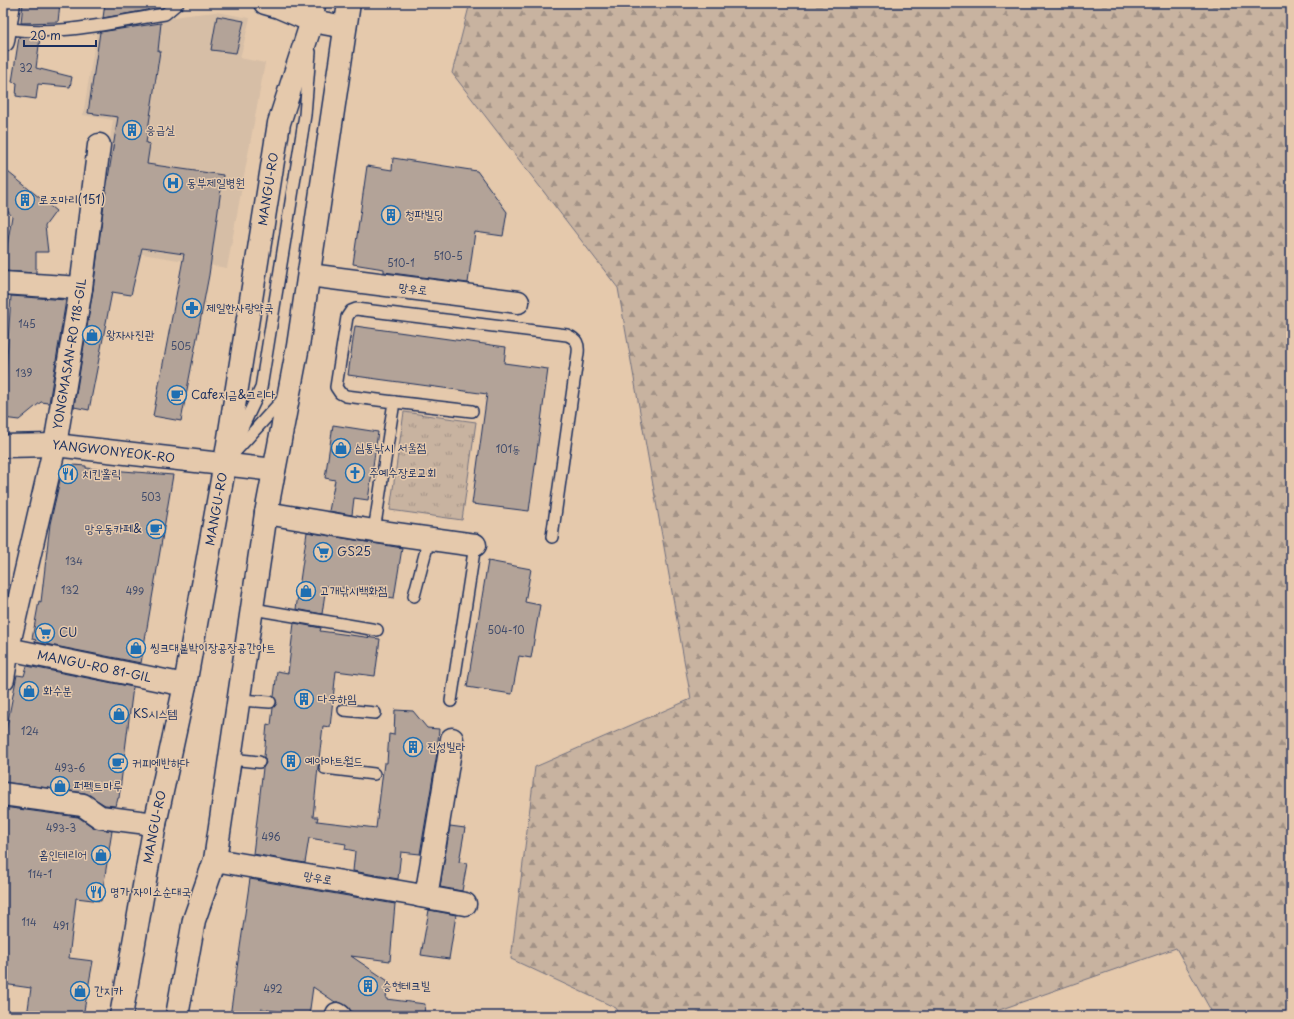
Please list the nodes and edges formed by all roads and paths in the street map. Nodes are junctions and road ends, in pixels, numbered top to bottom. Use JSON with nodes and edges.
{"nodes":[{"id":1,"x":9,"y":3,"type":"edge"},
{"id":2,"x":178,"y":3,"type":"edge"},
{"id":3,"x":265,"y":3,"type":"edge"},
{"id":4,"x":349,"y":3,"type":"edge"},
{"id":5,"x":311,"y":9,"type":"edge"},
{"id":6,"x":344,"y":27,"type":"junction"},
{"id":7,"x":4,"y":34,"type":"edge"},
{"id":8,"x":99,"y":144,"type":"dead end"},
{"id":9,"x":309,"y":275,"type":"junction"},
{"id":10,"x":3,"y":283,"type":"edge"},
{"id":11,"x":81,"y":288,"type":"junction"},
{"id":12,"x":518,"y":302,"type":"dead end"},
{"id":13,"x":289,"y":393,"type":"junction"},
{"id":14,"x":394,"y":402,"type":"junction"},
{"id":15,"x":472,"y":411,"type":"dead end"},
{"id":16,"x":55,"y":445,"type":"junction"},
{"id":17,"x":3,"y":446,"type":"edge"},
{"id":18,"x":225,"y":463,"type":"junction"},
{"id":19,"x":274,"y":470,"type":"junction"},
{"id":20,"x":266,"y":513,"type":"junction"},
{"id":21,"x":374,"y":531,"type":"junction"},
{"id":22,"x":552,"y":537,"type":"dead end"},
{"id":23,"x":428,"y":539,"type":"junction"},
{"id":24,"x":475,"y":545,"type":"joint"},
{"id":25,"x":414,"y":596,"type":"dead end"},
{"id":26,"x":252,"y":609,"type":"junction"},
{"id":27,"x":377,"y":630,"type":"dead end"},
{"id":28,"x":5,"y":648,"type":"edge"},
{"id":29,"x":3,"y":679,"type":"edge"},
{"id":30,"x":185,"y":685,"type":"junction"},
{"id":31,"x":240,"y":700,"type":"junction"},
{"id":32,"x":451,"y":701,"type":"dead end"},
{"id":33,"x":270,"y":702,"type":"dead end"},
{"id":34,"x":344,"y":710,"type":"dead end"},
{"id":35,"x":375,"y":713,"type":"dead end"},
{"id":36,"x":452,"y":739,"type":"dead end"},
{"id":37,"x":231,"y":759,"type":"junction"},
{"id":38,"x":259,"y":762,"type":"dead end"},
{"id":39,"x":325,"y":768,"type":"dead end"},
{"id":40,"x":374,"y":774,"type":"dead end"},
{"id":41,"x":3,"y":794,"type":"edge"},
{"id":42,"x":155,"y":824,"type":"junction"},
{"id":43,"x":215,"y":860,"type":"junction"},
{"id":44,"x":420,"y":896,"type":"junction"},
{"id":45,"x":465,"y":904,"type":"dead end"},
{"id":46,"x":121,"y":1016,"type":"edge"},
{"id":47,"x":177,"y":1016,"type":"edge"}],
"edges":[{"from":1,"to":7,"type":"street"},
{"from":2,"to":7,"type":"lane"},
{"from":3,"to":5,"type":"street"},
{"from":4,"to":6,"type":"street"},
{"from":5,"to":6,"type":"street"},
{"from":5,"to":18,"type":"street","name":"MANGU-RO"},
{"from":6,"to":9,"type":"street"},
{"from":8,"to":11,"type":"street","name":"YONGMASAN-RO 118-GIL"},
{"from":9,"to":12,"type":"street","name":"망우로"},
{"from":9,"to":13,"type":"street"},
{"from":10,"to":11,"type":"street"},
{"from":11,"to":16,"type":"street","name":"YONGMASAN-RO 118-GIL"},
{"from":13,"to":18,"type":"lane"},
{"from":13,"to":19,"type":"street"},
{"from":14,"to":15,"type":"lane"},
{"from":14,"to":21,"type":"lane"},
{"from":14,"to":22,"type":"lane"},
{"from":16,"to":17,"type":"street","name":"YANGWONYEOK-RO"},
{"from":16,"to":18,"type":"street","name":"YANGWONYEOK-RO"},
{"from":16,"to":28,"type":"street","name":"YONGMASAN-RO 118-GIL"},
{"from":18,"to":19,"type":"street","name":"YANGWONYEOK-RO"},
{"from":18,"to":30,"type":"street","name":"MANGU-RO"},
{"from":19,"to":20,"type":"street"},
{"from":20,"to":21,"type":"street"},
{"from":20,"to":26,"type":"street"},
{"from":21,"to":23,"type":"street"},
{"from":23,"to":24,"type":"street"},
{"from":23,"to":25,"type":"lane"},
{"from":24,"to":32,"type":"lane"},
{"from":26,"to":27,"type":"lane"},
{"from":26,"to":31,"type":"street"},
{"from":28,"to":29,"type":"street","name":"YONGMASAN-RO 118-GIL"},
{"from":28,"to":30,"type":"street","name":"MANGU-RO 81-GIL"},
{"from":30,"to":42,"type":"street","name":"MANGU-RO"},
{"from":31,"to":33,"type":"lane"},
{"from":31,"to":37,"type":"street"},
{"from":34,"to":35,"type":"lane"},
{"from":36,"to":44,"type":"street"},
{"from":37,"to":38,"type":"lane"},
{"from":37,"to":43,"type":"street"},
{"from":39,"to":40,"type":"lane"},
{"from":41,"to":42,"type":"street"},
{"from":42,"to":46,"type":"street","name":"MANGU-RO"},
{"from":43,"to":44,"type":"street","name":"망우로"},
{"from":43,"to":47,"type":"street"},
{"from":44,"to":45,"type":"street","name":"망우로"}]}
